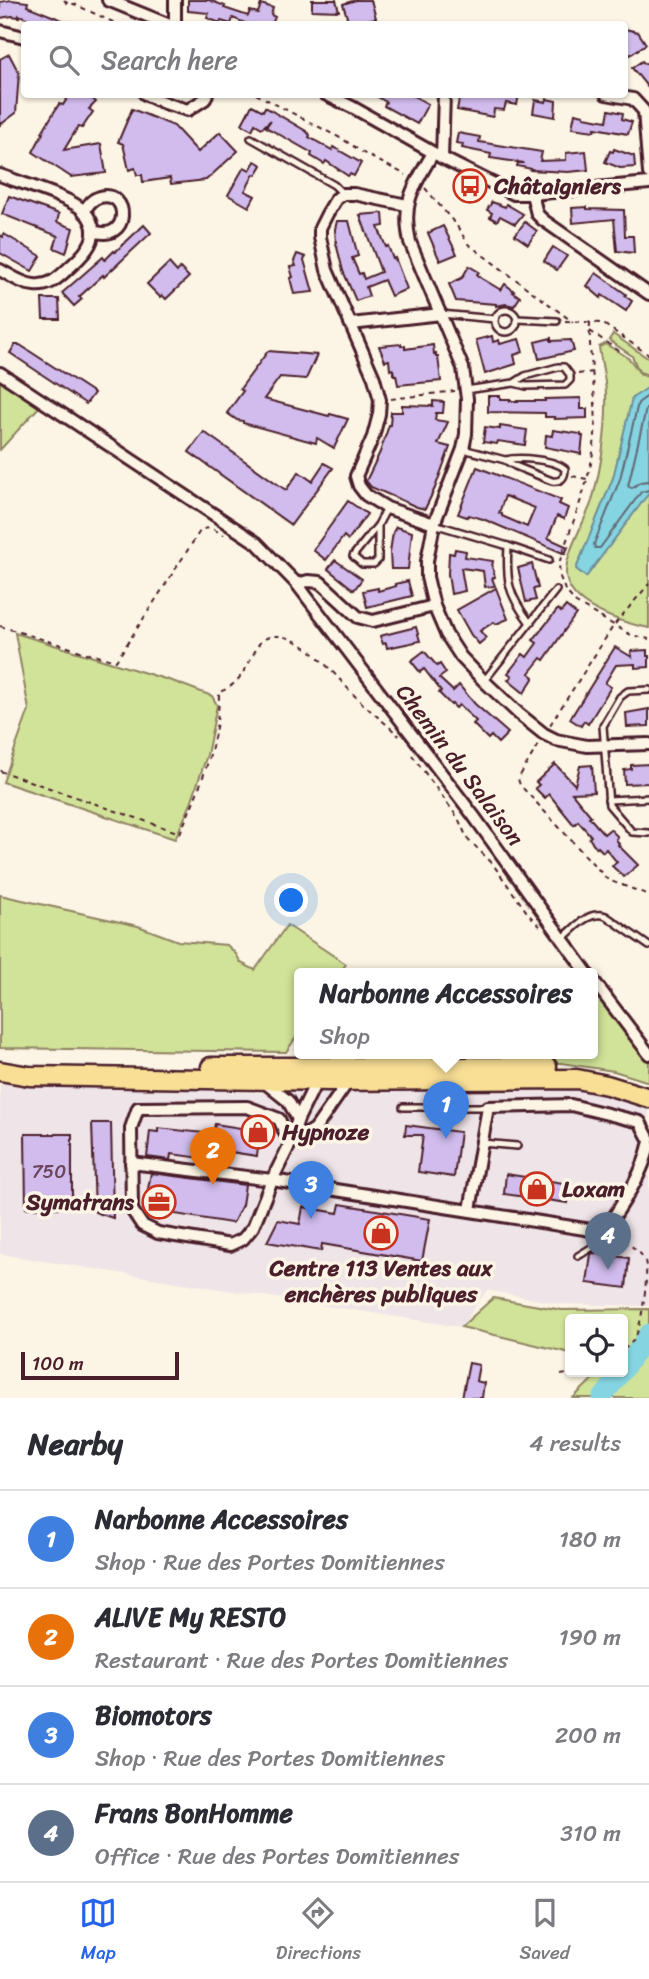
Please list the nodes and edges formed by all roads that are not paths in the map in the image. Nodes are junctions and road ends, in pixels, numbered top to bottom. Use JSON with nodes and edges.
{"nodes":[{"id":1,"x":108,"y":0,"type":"edge"},
{"id":2,"x":175,"y":0,"type":"edge"},
{"id":3,"x":160,"y":21,"type":"edge"},
{"id":4,"x":175,"y":21,"type":"edge"},
{"id":5,"x":0,"y":31,"type":"edge"},
{"id":6,"x":21,"y":36,"type":"edge"},
{"id":7,"x":153,"y":98,"type":"edge"},
{"id":8,"x":205,"y":98,"type":"edge"},
{"id":9,"x":333,"y":98,"type":"edge"},
{"id":10,"x":444,"y":98,"type":"edge"},
{"id":11,"x":628,"y":98,"type":"edge"},
{"id":12,"x":251,"y":138,"type":"dead end"},
{"id":13,"x":438,"y":156,"type":"junction"},
{"id":14,"x":649,"y":173,"type":"edge"},
{"id":15,"x":0,"y":175,"type":"edge"},
{"id":16,"x":649,"y":183,"type":"edge"},
{"id":17,"x":343,"y":194,"type":"junction"},
{"id":18,"x":532,"y":194,"type":"junction"},
{"id":19,"x":407,"y":205,"type":"junction"},
{"id":20,"x":84,"y":212,"type":"junction"},
{"id":21,"x":93,"y":232,"type":"junction"},
{"id":22,"x":0,"y":270,"type":"edge"},
{"id":23,"x":649,"y":294,"type":"edge"},
{"id":24,"x":441,"y":314,"type":"junction"},
{"id":25,"x":495,"y":319,"type":"junction"},
{"id":26,"x":517,"y":319,"type":"junction"},
{"id":27,"x":557,"y":321,"type":"dead end"},
{"id":28,"x":351,"y":324,"type":"junction"},
{"id":29,"x":0,"y":373,"type":"edge"},
{"id":30,"x":514,"y":383,"type":"junction"},
{"id":31,"x":466,"y":390,"type":"junction"},
{"id":32,"x":463,"y":449,"type":"junction"},
{"id":33,"x":505,"y":460,"type":"junction"},
{"id":34,"x":387,"y":508,"type":"junction"},
{"id":35,"x":434,"y":524,"type":"junction"},
{"id":36,"x":379,"y":525,"type":"junction"},
{"id":37,"x":508,"y":546,"type":"junction"},
{"id":38,"x":549,"y":561,"type":"dead end"},
{"id":39,"x":298,"y":584,"type":"junction"},
{"id":40,"x":556,"y":590,"type":"dead end"},
{"id":41,"x":434,"y":606,"type":"junction"},
{"id":42,"x":530,"y":623,"type":"junction"},
{"id":43,"x":484,"y":681,"type":"junction"},
{"id":44,"x":649,"y":690,"type":"edge"},
{"id":45,"x":649,"y":744,"type":"edge"},
{"id":46,"x":606,"y":746,"type":"junction"},
{"id":47,"x":649,"y":798,"type":"edge"},
{"id":48,"x":608,"y":800,"type":"junction"},
{"id":49,"x":649,"y":832,"type":"edge"},
{"id":50,"x":562,"y":939,"type":"junction"},
{"id":51,"x":649,"y":946,"type":"edge"},
{"id":52,"x":583,"y":968,"type":"edge"},
{"id":53,"x":598,"y":987,"type":"edge"},
{"id":54,"x":649,"y":1054,"type":"edge"},
{"id":55,"x":0,"y":1070,"type":"edge"},
{"id":56,"x":321,"y":1073,"type":"junction"},
{"id":57,"x":261,"y":1080,"type":"junction"},
{"id":58,"x":352,"y":1080,"type":"junction"},
{"id":59,"x":649,"y":1087,"type":"edge"},
{"id":60,"x":649,"y":1098,"type":"edge"},
{"id":61,"x":403,"y":1107,"type":"dead end"},
{"id":62,"x":488,"y":1107,"type":"junction"},
{"id":63,"x":330,"y":1109,"type":"junction"},
{"id":64,"x":298,"y":1119,"type":"junction"},
{"id":65,"x":649,"y":1139,"type":"edge"},
{"id":66,"x":482,"y":1143,"type":"junction"},
{"id":67,"x":290,"y":1144,"type":"junction"},
{"id":68,"x":649,"y":1145,"type":"edge"},
{"id":69,"x":517,"y":1146,"type":"dead end"},
{"id":70,"x":131,"y":1163,"type":"junction"},
{"id":71,"x":647,"y":1163,"type":"edge"},
{"id":72,"x":272,"y":1180,"type":"junction"},
{"id":73,"x":470,"y":1210,"type":"junction"},
{"id":74,"x":604,"y":1232,"type":"junction"},
{"id":75,"x":578,"y":1256,"type":"dead end"}],
"edges":[{"from":1,"to":3,"type":"street"},
{"from":2,"to":4,"type":"street"},
{"from":5,"to":6,"type":"street"},
{"from":7,"to":8,"type":"street"},
{"from":9,"to":13,"type":"street"},
{"from":10,"to":13,"type":"street"},
{"from":11,"to":14,"type":"street"},
{"from":12,"to":17,"type":"lane"},
{"from":13,"to":18,"type":"street"},
{"from":13,"to":19,"type":"street"},
{"from":15,"to":20,"type":"street"},
{"from":16,"to":18,"type":"street"},
{"from":17,"to":19,"type":"street"},
{"from":17,"to":28,"type":"street"},
{"from":18,"to":23,"type":"street"},
{"from":19,"to":24,"type":"street"},
{"from":20,"to":21,"type":"street"},
{"from":20,"to":21,"type":"street"},
{"from":21,"to":22,"type":"street"},
{"from":24,"to":25,"type":"lane"},
{"from":24,"to":28,"type":"street"},
{"from":24,"to":31,"type":"street"},
{"from":25,"to":26,"type":"lane"},
{"from":25,"to":26,"type":"lane"},
{"from":26,"to":27,"type":"lane"},
{"from":28,"to":34,"type":"street"},
{"from":29,"to":39,"type":"street","name":"Chemin du Salaison"},
{"from":30,"to":30,"type":"lane"},
{"from":30,"to":31,"type":"lane"},
{"from":31,"to":32,"type":"street"},
{"from":32,"to":33,"type":"lane"},
{"from":32,"to":35,"type":"street"},
{"from":33,"to":33,"type":"lane"},
{"from":34,"to":35,"type":"street"},
{"from":34,"to":36,"type":"lane"},
{"from":35,"to":37,"type":"lane"},
{"from":35,"to":41,"type":"street"},
{"from":36,"to":36,"type":"lane"},
{"from":37,"to":38,"type":"lane"},
{"from":37,"to":42,"type":"lane"},
{"from":39,"to":41,"type":"street"},
{"from":39,"to":50,"type":"street","name":"Chemin du Salaison"},
{"from":40,"to":42,"type":"lane"},
{"from":41,"to":43,"type":"street"},
{"from":42,"to":43,"type":"lane"},
{"from":43,"to":46,"type":"street"},
{"from":44,"to":46,"type":"lane"},
{"from":45,"to":46,"type":"street"},
{"from":46,"to":48,"type":"lane"},
{"from":47,"to":48,"type":"lane"},
{"from":48,"to":49,"type":"lane"},
{"from":50,"to":51,"type":"lane"},
{"from":50,"to":52,"type":"street","name":"Chemin du Salaison"},
{"from":53,"to":54,"type":"street"},
{"from":55,"to":56,"type":"main road"},
{"from":55,"to":57,"type":"main road"},
{"from":56,"to":57,"type":"main road"},
{"from":56,"to":58,"type":"main road"},
{"from":56,"to":59,"type":"main road"},
{"from":56,"to":63,"type":"street"},
{"from":56,"to":64,"type":"street"},
{"from":57,"to":64,"type":"street"},
{"from":58,"to":60,"type":"main road"},
{"from":58,"to":63,"type":"street"},
{"from":61,"to":62,"type":"lane"},
{"from":62,"to":65,"type":"street"},
{"from":62,"to":66,"type":"street"},
{"from":63,"to":67,"type":"street"},
{"from":64,"to":67,"type":"street"},
{"from":66,"to":69,"type":"lane"},
{"from":66,"to":73,"type":"street"},
{"from":67,"to":70,"type":"street"},
{"from":67,"to":72,"type":"street"},
{"from":68,"to":71,"type":"street"},
{"from":70,"to":72,"type":"street"},
{"from":70,"to":72,"type":"street"},
{"from":71,"to":74,"type":"street"},
{"from":72,"to":73,"type":"street"},
{"from":73,"to":74,"type":"street"},
{"from":74,"to":75,"type":"lane"}]}
